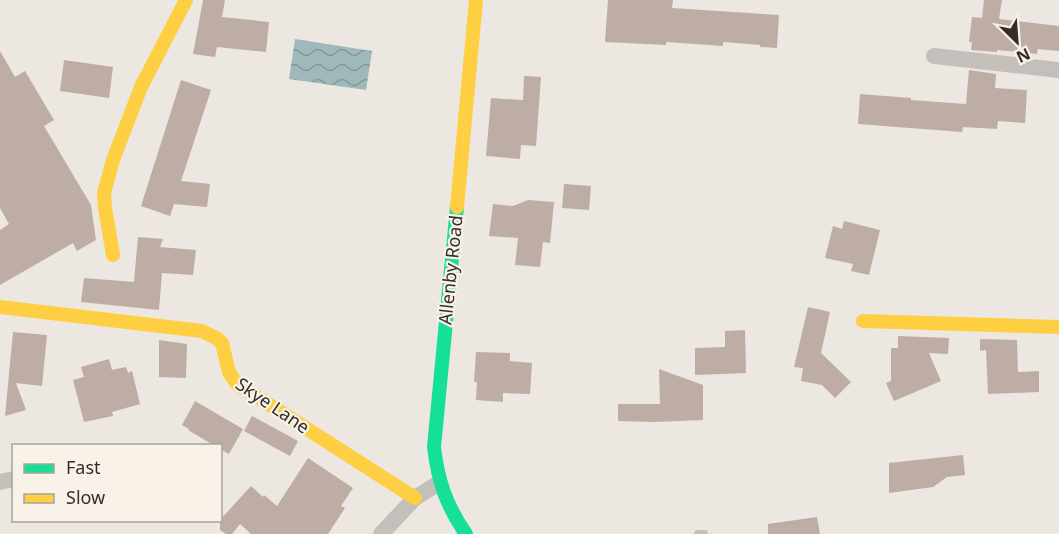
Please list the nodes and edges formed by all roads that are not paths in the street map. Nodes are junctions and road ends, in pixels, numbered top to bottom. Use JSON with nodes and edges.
{"nodes":[{"id":1,"x":186,"y":0,"type":"edge"},
{"id":2,"x":476,"y":0,"type":"edge"},
{"id":3,"x":934,"y":56,"type":"dead end"},
{"id":4,"x":1059,"y":70,"type":"edge"},
{"id":5,"x":113,"y":255,"type":"dead end"},
{"id":6,"x":0,"y":307,"type":"edge"},
{"id":7,"x":863,"y":321,"type":"dead end"},
{"id":8,"x":1059,"y":327,"type":"edge"},
{"id":9,"x":439,"y":483,"type":"junction"},
{"id":10,"x":415,"y":498,"type":"junction"},
{"id":11,"x":381,"y":534,"type":"edge"},
{"id":12,"x":466,"y":534,"type":"edge"},
{"id":13,"x":698,"y":534,"type":"edge"},
{"id":14,"x":704,"y":534,"type":"edge"}],
"edges":[{"from":1,"to":5,"type":"street"},
{"from":2,"to":9,"type":"street","name":"Allenby Road"},
{"from":3,"to":4,"type":"street"},
{"from":6,"to":10,"type":"street","name":"Skye Lane"},
{"from":7,"to":8,"type":"street"},
{"from":9,"to":10,"type":"street"},
{"from":9,"to":12,"type":"street","name":"Allenby Road"},
{"from":10,"to":11,"type":"street"},
{"from":13,"to":14,"type":"lane"}]}
